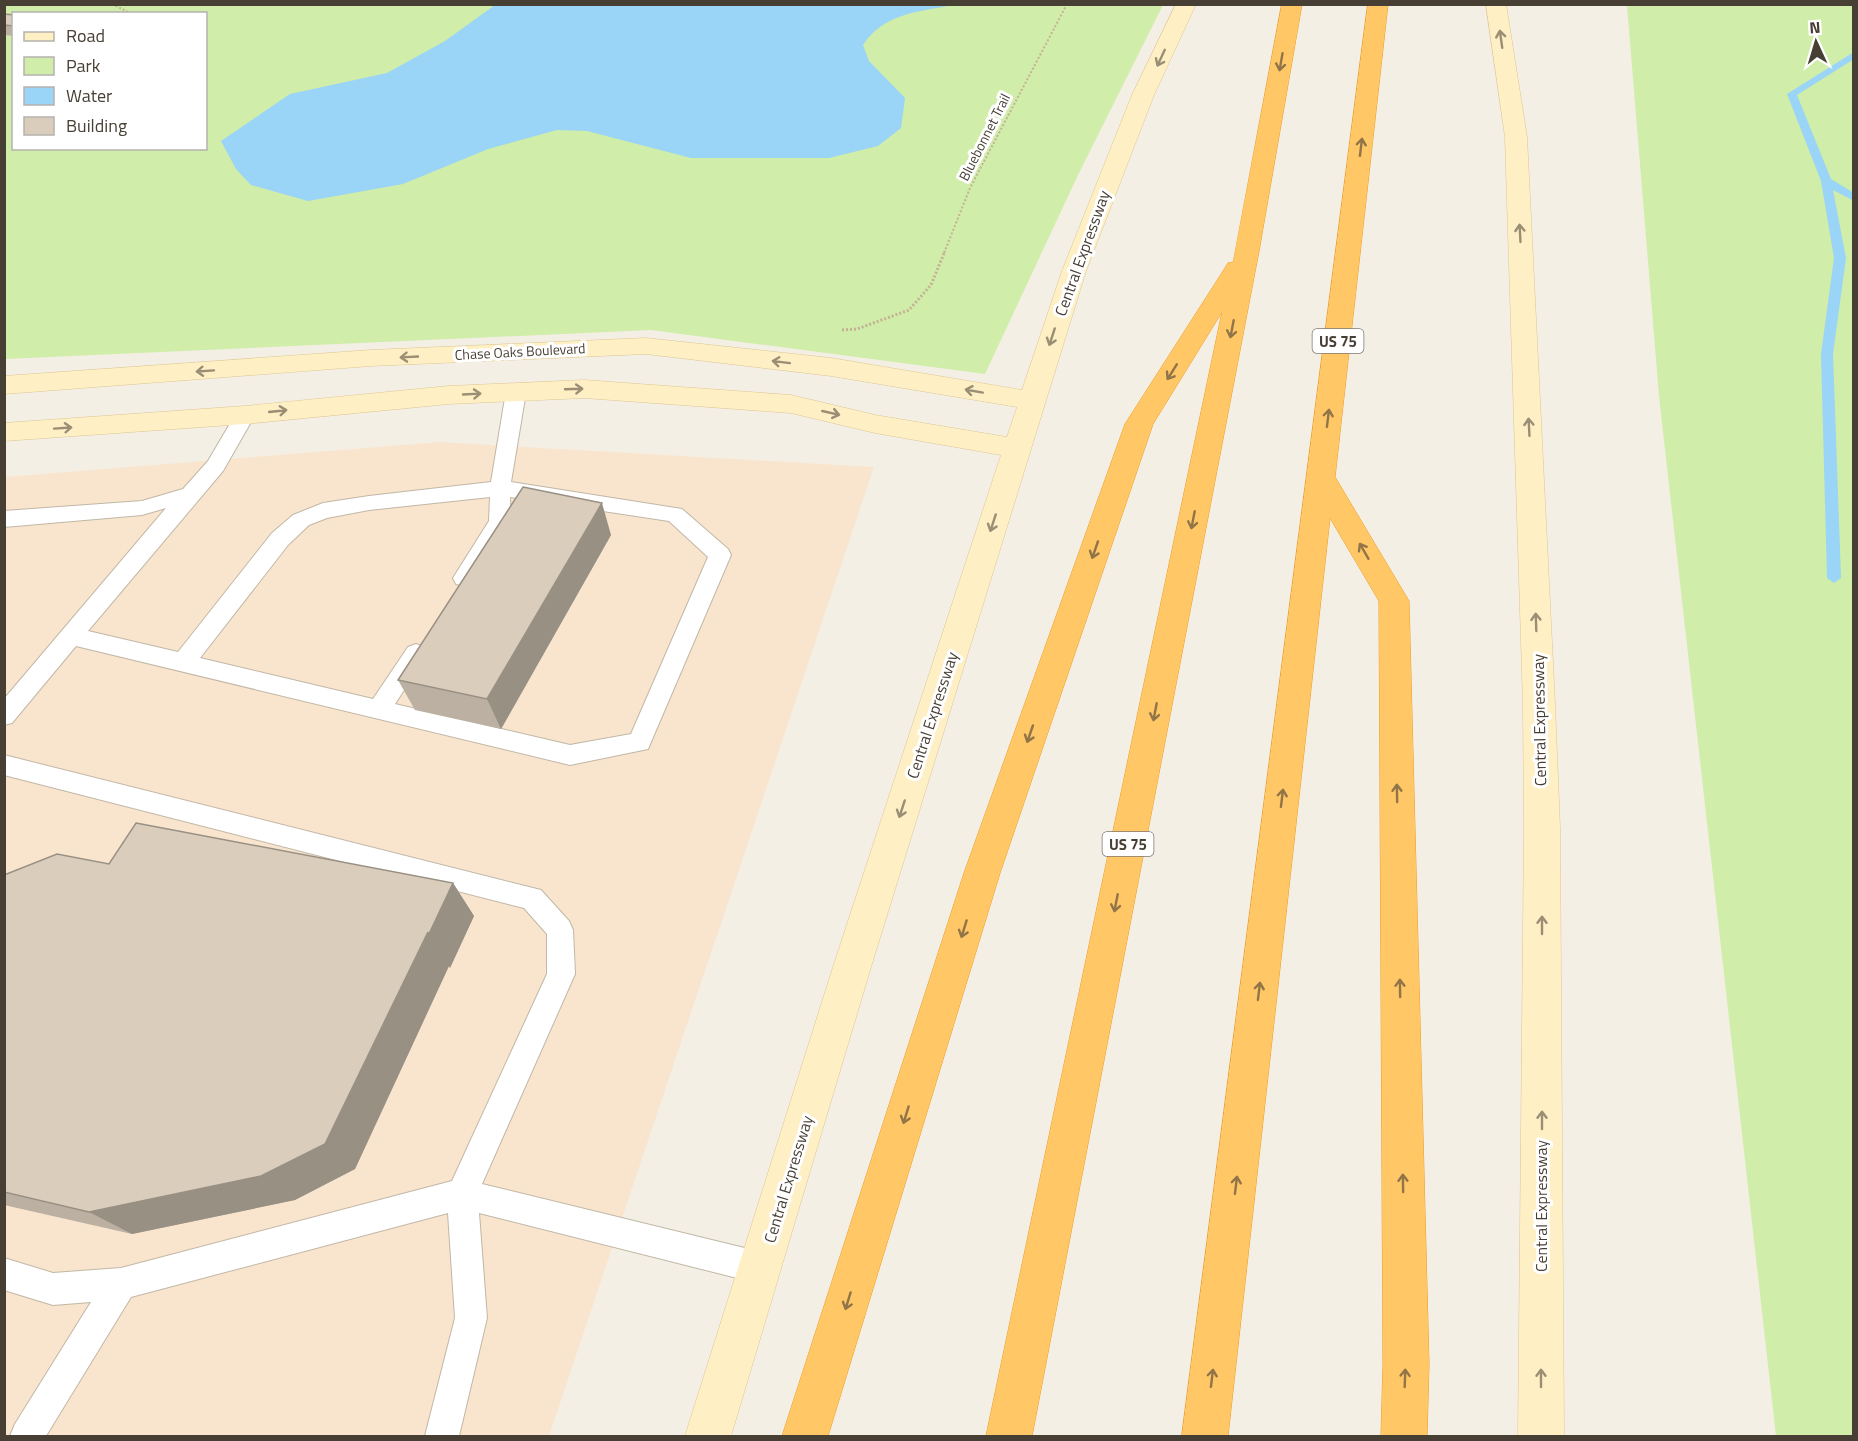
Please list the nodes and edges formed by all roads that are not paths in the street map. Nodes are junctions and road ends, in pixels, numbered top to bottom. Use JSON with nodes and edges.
{"nodes":[{"id":1,"x":1186,"y":4,"type":"edge"},
{"id":2,"x":1292,"y":4,"type":"edge"},
{"id":3,"x":1378,"y":4,"type":"edge"},
{"id":4,"x":1496,"y":4,"type":"edge"},
{"id":5,"x":1247,"y":251,"type":"junction"},
{"id":6,"x":264,"y":367,"type":"junction"},
{"id":7,"x":4,"y":385,"type":"edge"},
{"id":8,"x":516,"y":392,"type":"junction"},
{"id":9,"x":1032,"y":401,"type":"junction"},
{"id":10,"x":245,"y":415,"type":"junction"},
{"id":11,"x":4,"y":432,"type":"edge"},
{"id":12,"x":1016,"y":448,"type":"junction"},
{"id":13,"x":1321,"y":477,"type":"junction"},
{"id":14,"x":500,"y":488,"type":"junction"},
{"id":15,"x":190,"y":494,"type":"junction"},
{"id":16,"x":4,"y":519,"type":"edge"},
{"id":17,"x":456,"y":591,"type":"edge"},
{"id":18,"x":430,"y":631,"type":"edge"},
{"id":19,"x":72,"y":636,"type":"junction"},
{"id":20,"x":183,"y":663,"type":"junction"},
{"id":21,"x":379,"y":710,"type":"junction"},
{"id":22,"x":4,"y":716,"type":"edge"},
{"id":23,"x":4,"y":765,"type":"edge"},
{"id":24,"x":462,"y":1194,"type":"junction"},
{"id":25,"x":761,"y":1268,"type":"junction"},
{"id":26,"x":4,"y":1274,"type":"edge"},
{"id":27,"x":121,"y":1284,"type":"junction"},
{"id":28,"x":27,"y":1437,"type":"edge"},
{"id":29,"x":442,"y":1437,"type":"edge"},
{"id":30,"x":708,"y":1437,"type":"edge"},
{"id":31,"x":805,"y":1437,"type":"edge"},
{"id":32,"x":1009,"y":1437,"type":"edge"},
{"id":33,"x":1205,"y":1437,"type":"edge"},
{"id":34,"x":1404,"y":1437,"type":"edge"},
{"id":35,"x":1542,"y":1437,"type":"edge"}],
"edges":[{"from":1,"to":9,"type":"main road","name":"Central Expressway","one_way":true},
{"from":2,"to":5,"type":"highway","number":"US 75","one_way":true},
{"from":13,"to":3,"type":"highway","number":"US 75","one_way":true},
{"from":35,"to":4,"type":"main road","name":"Central Expressway","one_way":true},
{"from":5,"to":31,"type":"highway","one_way":true},
{"from":5,"to":32,"type":"highway","number":"US 75","one_way":true},
{"from":6,"to":7,"type":"main road","name":"Chase Oaks Boulevard","one_way":true},
{"from":9,"to":6,"type":"main road","name":"Chase Oaks Boulevard","one_way":true},
{"from":6,"to":10,"type":"main road"},
{"from":10,"to":8,"type":"main road","one_way":true},
{"from":8,"to":12,"type":"main road","one_way":true},
{"from":8,"to":14,"type":"lane"},
{"from":9,"to":12,"type":"main road","name":"Central Expressway"},
{"from":11,"to":10,"type":"main road","one_way":true},
{"from":10,"to":15,"type":"lane"},
{"from":12,"to":25,"type":"main road","name":"Central Expressway","one_way":true},
{"from":33,"to":13,"type":"highway","number":"US 75","one_way":true},
{"from":34,"to":13,"type":"highway","one_way":true},
{"from":14,"to":17,"type":"lane"},
{"from":14,"to":20,"type":"lane"},
{"from":14,"to":21,"type":"lane"},
{"from":15,"to":16,"type":"lane"},
{"from":15,"to":19,"type":"lane"},
{"from":18,"to":21,"type":"lane"},
{"from":19,"to":20,"type":"lane"},
{"from":19,"to":22,"type":"lane"},
{"from":20,"to":21,"type":"lane"},
{"from":23,"to":24,"type":"lane"},
{"from":24,"to":25,"type":"lane"},
{"from":24,"to":27,"type":"lane"},
{"from":24,"to":29,"type":"lane"},
{"from":25,"to":30,"type":"main road","name":"Central Expressway"},
{"from":26,"to":27,"type":"lane"},
{"from":27,"to":28,"type":"lane"}]}
